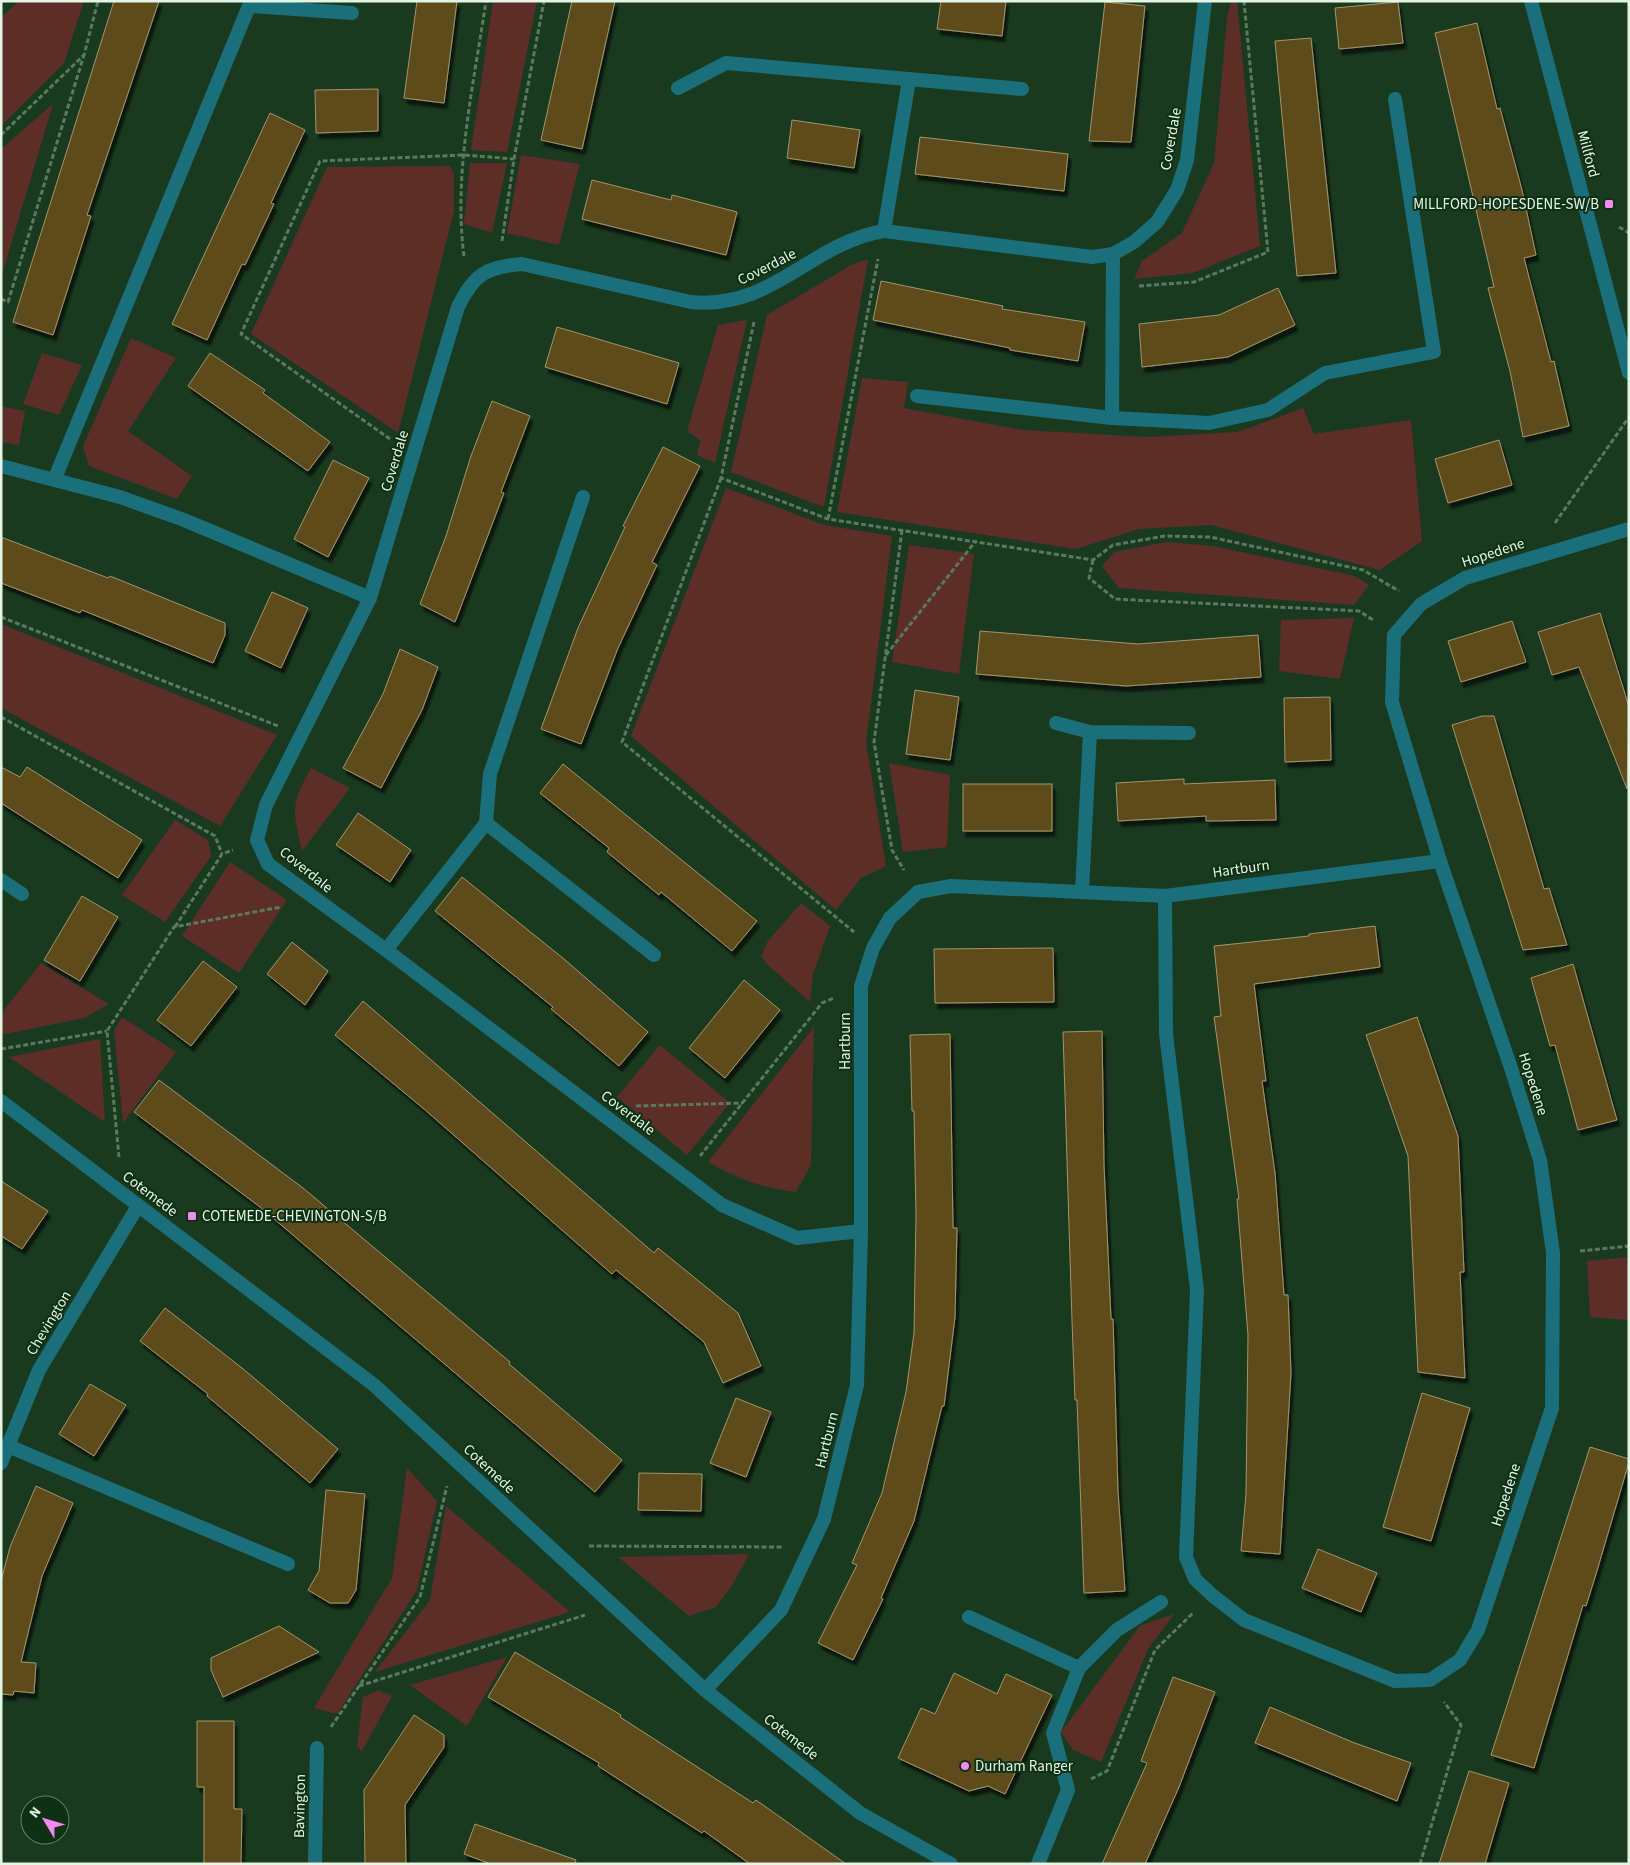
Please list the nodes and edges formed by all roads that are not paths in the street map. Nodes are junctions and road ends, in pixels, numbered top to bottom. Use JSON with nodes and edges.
{"nodes":[{"id":1,"x":1205,"y":1,"type":"edge"},
{"id":2,"x":1531,"y":1,"type":"edge"},
{"id":3,"x":352,"y":13,"type":"dead end"},
{"id":4,"x":908,"y":80,"type":"junction"},
{"id":5,"x":678,"y":88,"type":"dead end"},
{"id":6,"x":1022,"y":88,"type":"dead end"},
{"id":7,"x":1395,"y":99,"type":"dead end"},
{"id":8,"x":884,"y":231,"type":"junction"},
{"id":9,"x":1113,"y":254,"type":"junction"},
{"id":10,"x":1625,"y":338,"type":"edge"},
{"id":11,"x":1629,"y":373,"type":"edge"},
{"id":12,"x":917,"y":396,"type":"dead end"},
{"id":13,"x":1112,"y":418,"type":"junction"},
{"id":14,"x":1,"y":466,"type":"edge"},
{"id":15,"x":55,"y":478,"type":"junction"},
{"id":16,"x":583,"y":497,"type":"dead end"},
{"id":17,"x":1629,"y":529,"type":"edge"},
{"id":18,"x":370,"y":598,"type":"junction"},
{"id":19,"x":1056,"y":723,"type":"dead end"},
{"id":20,"x":1090,"y":732,"type":"junction"},
{"id":21,"x":1189,"y":733,"type":"dead end"},
{"id":22,"x":486,"y":823,"type":"junction"},
{"id":23,"x":1440,"y":861,"type":"junction"},
{"id":24,"x":1,"y":880,"type":"edge"},
{"id":25,"x":1082,"y":892,"type":"junction"},
{"id":26,"x":22,"y":894,"type":"dead end"},
{"id":27,"x":1165,"y":896,"type":"junction"},
{"id":28,"x":386,"y":950,"type":"junction"},
{"id":29,"x":654,"y":955,"type":"dead end"},
{"id":30,"x":1,"y":1101,"type":"edge"},
{"id":31,"x":138,"y":1206,"type":"junction"},
{"id":32,"x":860,"y":1231,"type":"junction"},
{"id":33,"x":8,"y":1446,"type":"junction"},
{"id":34,"x":1,"y":1463,"type":"edge"},
{"id":35,"x":288,"y":1564,"type":"dead end"},
{"id":36,"x":1161,"y":1602,"type":"dead end"},
{"id":37,"x":968,"y":1617,"type":"dead end"},
{"id":38,"x":1079,"y":1668,"type":"junction"},
{"id":39,"x":705,"y":1690,"type":"junction"},
{"id":40,"x":317,"y":1748,"type":"road end"},
{"id":41,"x":315,"y":1864,"type":"edge"},
{"id":42,"x":951,"y":1864,"type":"edge"},
{"id":43,"x":1038,"y":1864,"type":"edge"}],
"edges":[{"from":1,"to":9,"type":"street","name":"Coverdale"},
{"from":2,"to":10,"type":"street","name":"Millford"},
{"from":3,"to":15,"type":"street"},
{"from":4,"to":5,"type":"street"},
{"from":4,"to":6,"type":"street"},
{"from":4,"to":8,"type":"street"},
{"from":7,"to":13,"type":"street"},
{"from":8,"to":9,"type":"street","name":"Coverdale"},
{"from":8,"to":18,"type":"street","name":"Coverdale"},
{"from":9,"to":13,"type":"street"},
{"from":10,"to":11,"type":"street","name":"Millford"},
{"from":12,"to":13,"type":"street"},
{"from":14,"to":15,"type":"street"},
{"from":15,"to":18,"type":"street"},
{"from":16,"to":22,"type":"street"},
{"from":17,"to":23,"type":"street","name":"Hopedene"},
{"from":18,"to":28,"type":"street","name":"Coverdale"},
{"from":19,"to":20,"type":"street"},
{"from":20,"to":21,"type":"street"},
{"from":20,"to":25,"type":"street"},
{"from":22,"to":28,"type":"street"},
{"from":22,"to":29,"type":"street"},
{"from":23,"to":27,"type":"street","name":"Hartburn"},
{"from":23,"to":27,"type":"street","name":"Hopedene"},
{"from":24,"to":26,"type":"street"},
{"from":25,"to":27,"type":"street","name":"Hartburn"},
{"from":25,"to":32,"type":"street","name":"Hartburn"},
{"from":28,"to":32,"type":"street","name":"Coverdale"},
{"from":30,"to":31,"type":"street","name":"Cotemede"},
{"from":31,"to":33,"type":"street","name":"Chevington"},
{"from":31,"to":39,"type":"street","name":"Cotemede"},
{"from":32,"to":39,"type":"street","name":"Hartburn"},
{"from":33,"to":34,"type":"street","name":"Chevington"},
{"from":33,"to":35,"type":"street"},
{"from":36,"to":38,"type":"street"},
{"from":37,"to":38,"type":"street"},
{"from":38,"to":43,"type":"street"},
{"from":39,"to":42,"type":"street","name":"Cotemede"},
{"from":40,"to":41,"type":"street","name":"Bavington"}]}
